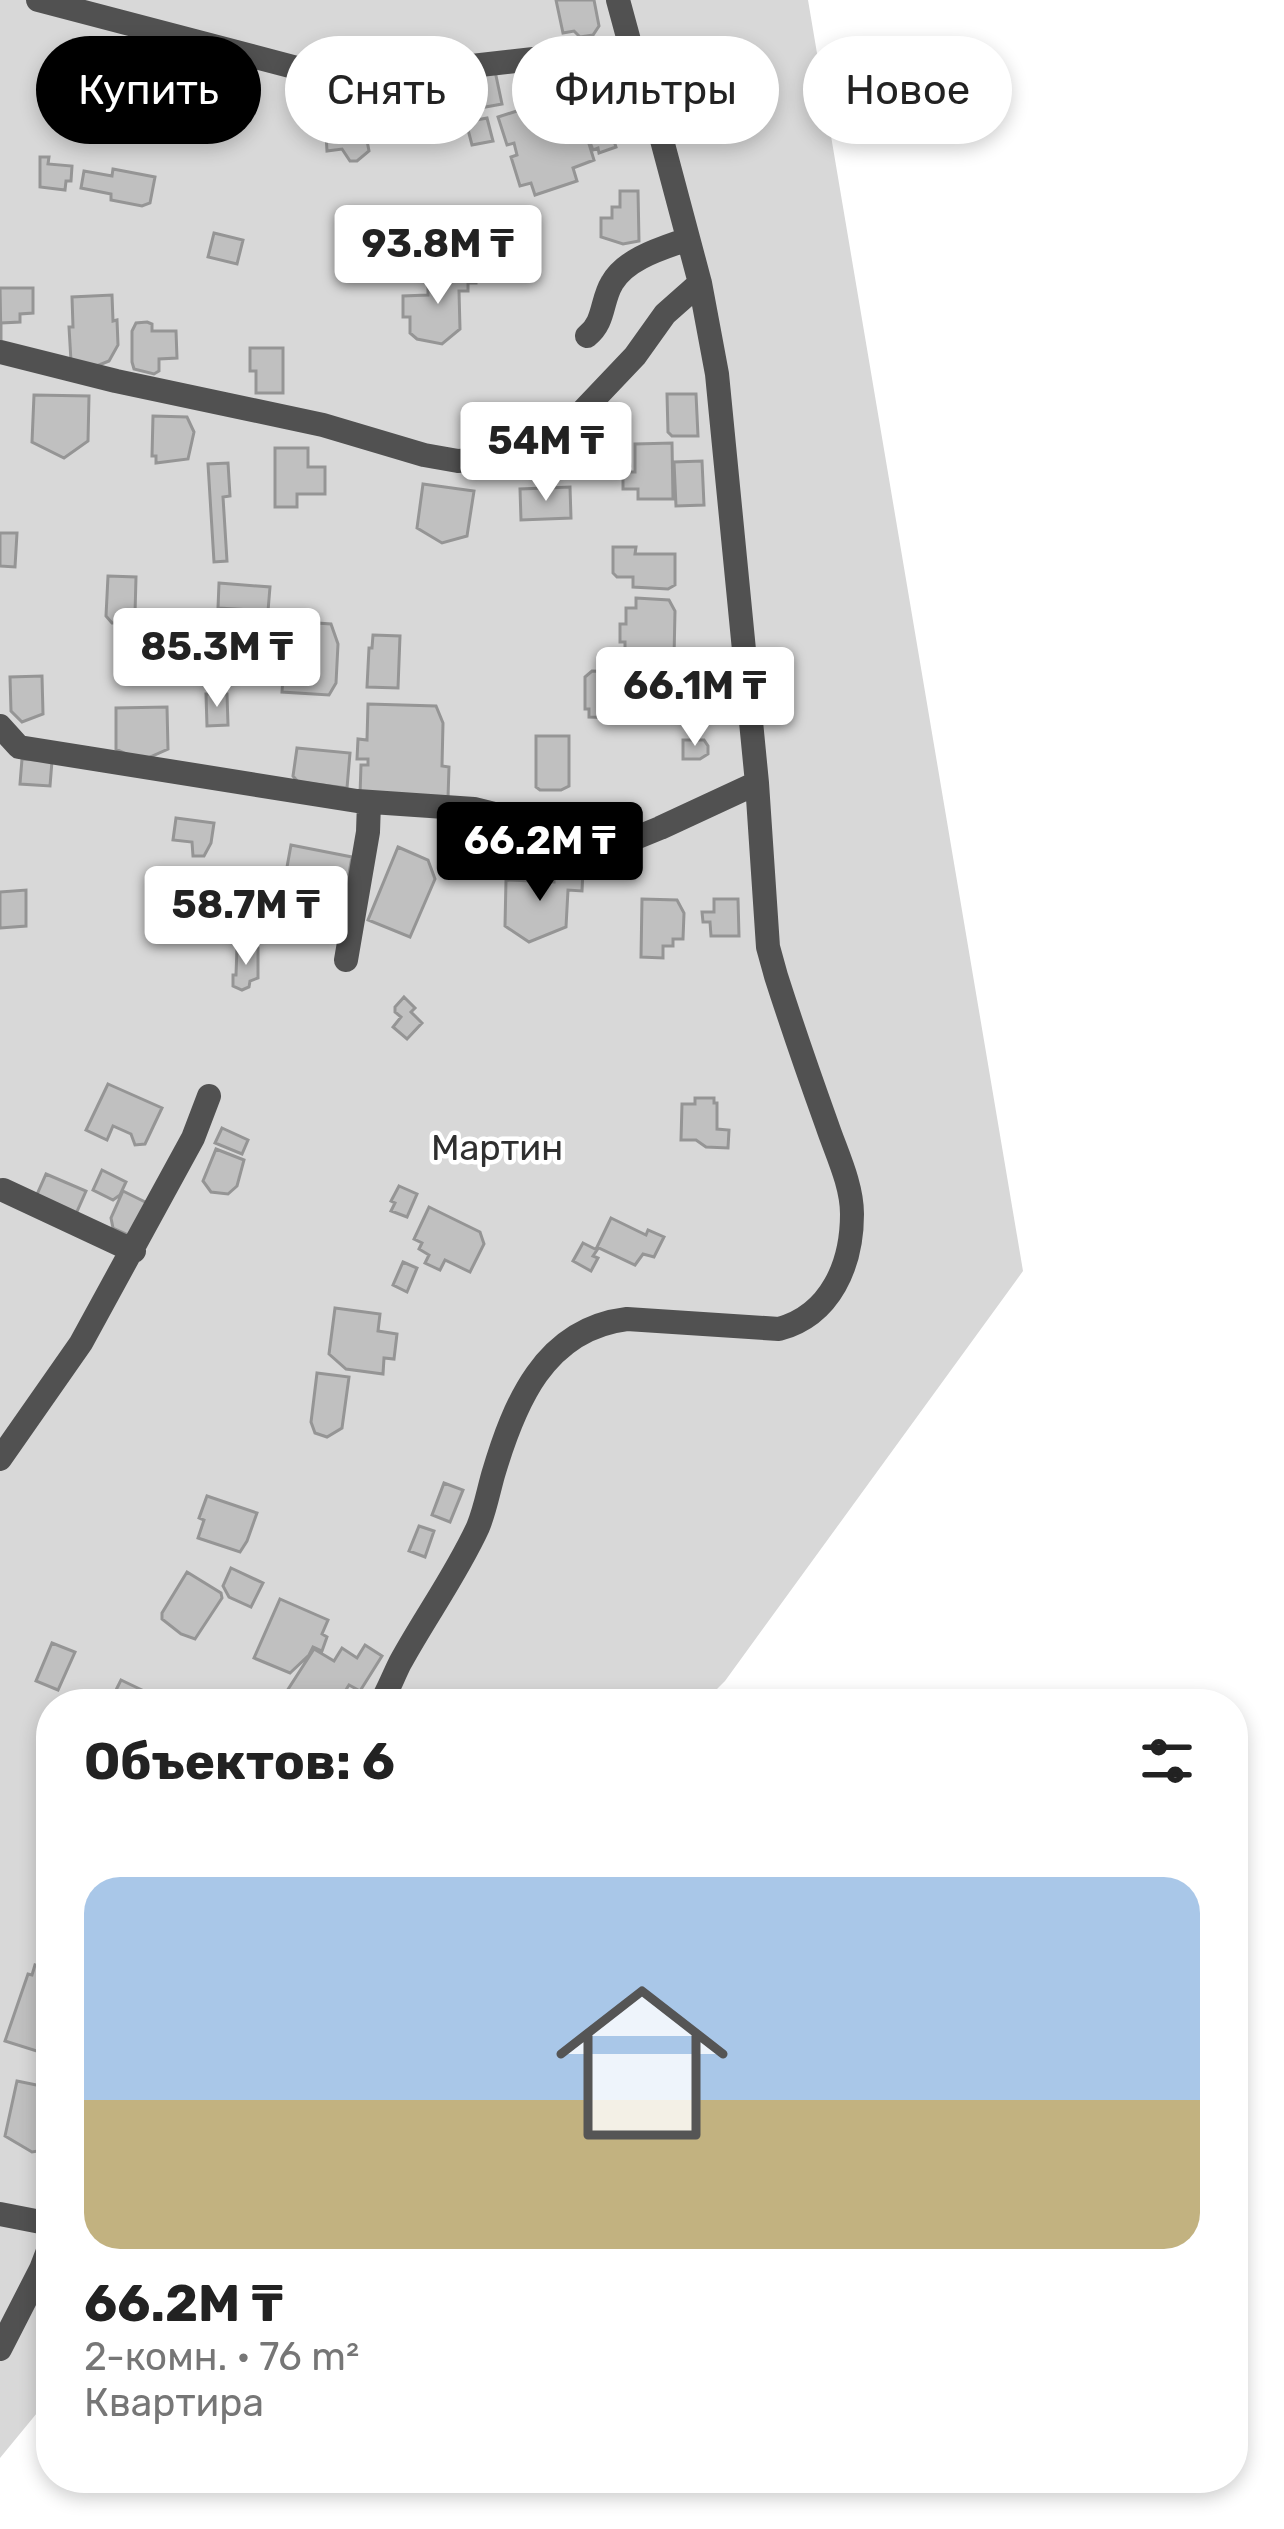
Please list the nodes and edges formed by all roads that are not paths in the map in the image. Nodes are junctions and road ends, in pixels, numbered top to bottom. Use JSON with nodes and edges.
{"nodes":[{"id":1,"x":38,"y":0,"type":"edge"},
{"id":2,"x":618,"y":0,"type":"edge"},
{"id":3,"x":628,"y":36,"type":"edge"},
{"id":4,"x":512,"y":61,"type":"edge"},
{"id":5,"x":663,"y":144,"type":"edge"},
{"id":6,"x":688,"y":239,"type":"junction"},
{"id":7,"x":700,"y":283,"type":"junction"},
{"id":8,"x":587,"y":336,"type":"dead end"},
{"id":9,"x":0,"y":352,"type":"edge"},
{"id":10,"x":0,"y":726,"type":"edge"},
{"id":11,"x":757,"y":783,"type":"junction"},
{"id":12,"x":369,"y":802,"type":"junction"},
{"id":13,"x":346,"y":960,"type":"dead end"},
{"id":14,"x":209,"y":1096,"type":"dead end"},
{"id":15,"x":3,"y":1190,"type":"dead end"},
{"id":16,"x":134,"y":1251,"type":"junction"},
{"id":17,"x":0,"y":1459,"type":"edge"},
{"id":18,"x":387,"y":1689,"type":"edge"},
{"id":19,"x":0,"y":2214,"type":"edge"},
{"id":20,"x":36,"y":2221,"type":"edge"},
{"id":21,"x":36,"y":2279,"type":"edge"},
{"id":22,"x":0,"y":2349,"type":"edge"}],
"edges":[{"from":1,"to":4,"type":"street"},
{"from":2,"to":3,"type":"street"},
{"from":5,"to":6,"type":"street"},
{"from":6,"to":7,"type":"street"},
{"from":6,"to":8,"type":"street"},
{"from":7,"to":9,"type":"street"},
{"from":7,"to":11,"type":"street"},
{"from":10,"to":12,"type":"street"},
{"from":11,"to":12,"type":"street"},
{"from":11,"to":18,"type":"street"},
{"from":12,"to":13,"type":"street"},
{"from":14,"to":16,"type":"street"},
{"from":15,"to":16,"type":"street"},
{"from":16,"to":17,"type":"street"},
{"from":19,"to":20,"type":"street"},
{"from":21,"to":22,"type":"street"}]}
